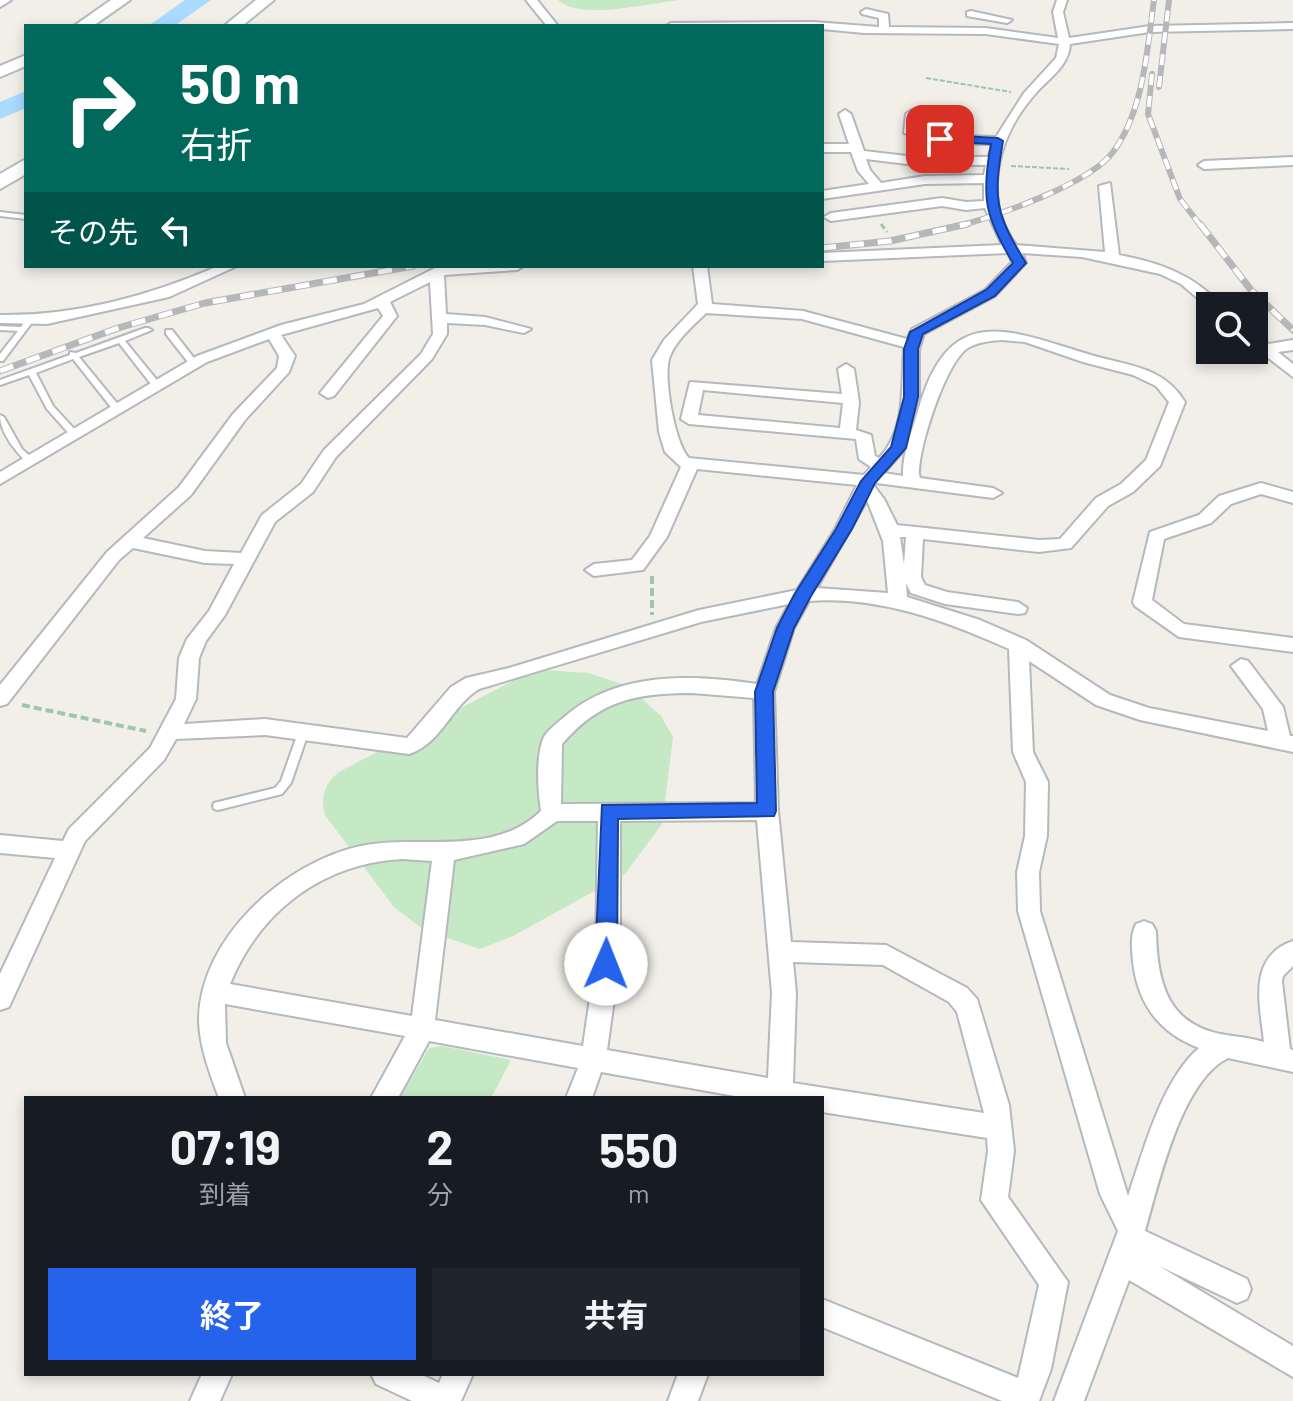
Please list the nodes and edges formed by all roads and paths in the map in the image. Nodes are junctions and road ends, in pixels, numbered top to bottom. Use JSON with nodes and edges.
{"nodes":[{"id":1,"x":6,"y":0,"type":"edge"},
{"id":2,"x":122,"y":0,"type":"edge"},
{"id":3,"x":266,"y":0,"type":"edge"},
{"id":4,"x":531,"y":0,"type":"edge"},
{"id":5,"x":1062,"y":0,"type":"edge"},
{"id":6,"x":0,"y":4,"type":"edge"},
{"id":7,"x":866,"y":12,"type":"dead end"},
{"id":8,"x":971,"y":14,"type":"dead end"},
{"id":9,"x":85,"y":24,"type":"edge"},
{"id":10,"x":235,"y":24,"type":"edge"},
{"id":11,"x":551,"y":24,"type":"edge"},
{"id":12,"x":824,"y":26,"type":"edge"},
{"id":13,"x":1293,"y":26,"type":"edge"},
{"id":14,"x":884,"y":30,"type":"junction"},
{"id":15,"x":1013,"y":33,"type":"junction"},
{"id":16,"x":1065,"y":42,"type":"junction"},
{"id":17,"x":24,"y":61,"type":"edge"},
{"id":18,"x":0,"y":72,"type":"edge"},
{"id":19,"x":926,"y":78,"type":"dead end"},
{"id":20,"x":1028,"y":95,"type":"junction"},
{"id":21,"x":845,"y":114,"type":"dead end"},
{"id":22,"x":912,"y":114,"type":"dead end"},
{"id":23,"x":998,"y":141,"type":"junction"},
{"id":24,"x":824,"y":148,"type":"edge"},
{"id":25,"x":857,"y":151,"type":"junction"},
{"id":26,"x":1293,"y":161,"type":"edge"},
{"id":27,"x":993,"y":162,"type":"junction"},
{"id":28,"x":1204,"y":165,"type":"dead end"},
{"id":29,"x":24,"y":166,"type":"edge"},
{"id":30,"x":1069,"y":169,"type":"dead end"},
{"id":31,"x":991,"y":179,"type":"junction"},
{"id":32,"x":0,"y":183,"type":"edge"},
{"id":33,"x":1105,"y":186,"type":"dead end"},
{"id":34,"x":878,"y":187,"type":"junction"},
{"id":35,"x":824,"y":195,"type":"edge"},
{"id":36,"x":992,"y":204,"type":"junction"},
{"id":37,"x":0,"y":214,"type":"edge"},
{"id":38,"x":24,"y":217,"type":"edge"},
{"id":39,"x":831,"y":217,"type":"dead end"},
{"id":40,"x":1010,"y":250,"type":"junction"},
{"id":41,"x":824,"y":257,"type":"edge"},
{"id":42,"x":1112,"y":258,"type":"junction"},
{"id":43,"x":225,"y":268,"type":"edge"},
{"id":44,"x":478,"y":268,"type":"edge"},
{"id":45,"x":700,"y":268,"type":"edge"},
{"id":46,"x":440,"y":270,"type":"edge"},
{"id":47,"x":1196,"y":292,"type":"edge"},
{"id":48,"x":382,"y":301,"type":"junction"},
{"id":49,"x":702,"y":308,"type":"junction"},
{"id":50,"x":440,"y":318,"type":"junction"},
{"id":51,"x":0,"y":319,"type":"edge"},
{"id":52,"x":25,"y":325,"type":"junction"},
{"id":53,"x":0,"y":328,"type":"edge"},
{"id":54,"x":524,"y":329,"type":"dead end"},
{"id":55,"x":148,"y":330,"type":"dead end"},
{"id":56,"x":169,"y":332,"type":"dead end"},
{"id":57,"x":273,"y":334,"type":"junction"},
{"id":58,"x":120,"y":339,"type":"junction"},
{"id":59,"x":1268,"y":344,"type":"edge"},
{"id":60,"x":912,"y":345,"type":"junction"},
{"id":61,"x":1293,"y":345,"type":"edge"},
{"id":62,"x":1268,"y":351,"type":"edge"},
{"id":63,"x":73,"y":354,"type":"junction"},
{"id":64,"x":0,"y":355,"type":"edge"},
{"id":65,"x":194,"y":364,"type":"junction"},
{"id":66,"x":846,"y":369,"type":"dead end"},
{"id":67,"x":31,"y":371,"type":"junction"},
{"id":68,"x":1293,"y":372,"type":"edge"},
{"id":69,"x":0,"y":383,"type":"edge"},
{"id":70,"x":157,"y":386,"type":"junction"},
{"id":71,"x":328,"y":393,"type":"dead end"},
{"id":72,"x":850,"y":399,"type":"junction"},
{"id":73,"x":117,"y":409,"type":"junction"},
{"id":74,"x":0,"y":417,"type":"edge"},
{"id":75,"x":848,"y":433,"type":"junction"},
{"id":76,"x":75,"y":435,"type":"junction"},
{"id":77,"x":30,"y":461,"type":"junction"},
{"id":78,"x":691,"y":464,"type":"junction"},
{"id":79,"x":1,"y":478,"type":"edge"},
{"id":80,"x":872,"y":478,"type":"junction"},
{"id":81,"x":912,"y":482,"type":"junction"},
{"id":82,"x":993,"y":493,"type":"dead end"},
{"id":83,"x":1293,"y":498,"type":"edge"},
{"id":84,"x":889,"y":530,"type":"junction"},
{"id":85,"x":915,"y":532,"type":"junction"},
{"id":86,"x":128,"y":541,"type":"junction"},
{"id":87,"x":644,"y":558,"type":"junction"},
{"id":88,"x":247,"y":559,"type":"junction"},
{"id":89,"x":594,"y":570,"type":"dead end"},
{"id":90,"x":803,"y":595,"type":"junction"},
{"id":91,"x":898,"y":601,"type":"junction"},
{"id":92,"x":1018,"y":608,"type":"dead end"},
{"id":93,"x":652,"y":630,"type":"junction"},
{"id":94,"x":1019,"y":645,"type":"junction"},
{"id":95,"x":1293,"y":645,"type":"edge"},
{"id":96,"x":1241,"y":666,"type":"dead end"},
{"id":97,"x":764,"y":692,"type":"junction"},
{"id":98,"x":5,"y":698,"type":"edge"},
{"id":99,"x":303,"y":733,"type":"junction"},
{"id":100,"x":169,"y":734,"type":"junction"},
{"id":101,"x":1287,"y":743,"type":"edge"},
{"id":102,"x":218,"y":806,"type":"dead end"},
{"id":103,"x":609,"y":811,"type":"junction"},
{"id":104,"x":767,"y":811,"type":"junction"},
{"id":105,"x":552,"y":813,"type":"junction"},
{"id":106,"x":0,"y":844,"type":"edge"},
{"id":107,"x":69,"y":850,"type":"junction"},
{"id":108,"x":444,"y":853,"type":"junction"},
{"id":109,"x":1144,"y":931,"type":"dead end"},
{"id":110,"x":1293,"y":951,"type":"edge"},
{"id":111,"x":780,"y":952,"type":"junction"},
{"id":112,"x":218,"y":992,"type":"junction"},
{"id":113,"x":0,"y":999,"type":"edge"},
{"id":114,"x":422,"y":1030,"type":"junction"},
{"id":115,"x":1224,"y":1046,"type":"junction"},
{"id":116,"x":1286,"y":1059,"type":"edge"},
{"id":117,"x":596,"y":1060,"type":"junction"},
{"id":118,"x":231,"y":1096,"type":"edge"},
{"id":119,"x":385,"y":1096,"type":"edge"},
{"id":120,"x":580,"y":1096,"type":"edge"},
{"id":121,"x":781,"y":1096,"type":"edge"},
{"id":122,"x":824,"y":1100,"type":"edge"},
{"id":123,"x":999,"y":1128,"type":"junction"},
{"id":124,"x":1127,"y":1243,"type":"junction"},
{"id":125,"x":1237,"y":1289,"type":"dead end"},
{"id":126,"x":824,"y":1314,"type":"edge"},
{"id":127,"x":1293,"y":1362,"type":"edge"},
{"id":128,"x":216,"y":1376,"type":"edge"},
{"id":129,"x":390,"y":1376,"type":"edge"},
{"id":130,"x":457,"y":1376,"type":"edge"},
{"id":131,"x":692,"y":1376,"type":"edge"},
{"id":132,"x":1025,"y":1398,"type":"edge"},
{"id":133,"x":205,"y":1401,"type":"edge"},
{"id":134,"x":446,"y":1401,"type":"edge"},
{"id":135,"x":683,"y":1401,"type":"edge"},
{"id":136,"x":1069,"y":1401,"type":"edge"}],
"edges":[{"from":1,"to":6,"type":"street"},
{"from":2,"to":9,"type":"street"},
{"from":3,"to":10,"type":"street"},
{"from":4,"to":11,"type":"street"},
{"from":5,"to":16,"type":"street"},
{"from":7,"to":14,"type":"street"},
{"from":8,"to":15,"type":"street"},
{"from":12,"to":14,"type":"street"},
{"from":13,"to":16,"type":"street"},
{"from":14,"to":15,"type":"street"},
{"from":15,"to":16,"type":"street"},
{"from":16,"to":20,"type":"street"},
{"from":17,"to":18,"type":"street"},
{"from":19,"to":20,"type":"path"},
{"from":20,"to":23,"type":"street"},
{"from":21,"to":25,"type":"street"},
{"from":22,"to":23,"type":"street"},
{"from":23,"to":27,"type":"street"},
{"from":24,"to":25,"type":"street"},
{"from":25,"to":27,"type":"street"},
{"from":25,"to":34,"type":"street"},
{"from":26,"to":28,"type":"street"},
{"from":27,"to":30,"type":"path"},
{"from":27,"to":31,"type":"street"},
{"from":29,"to":32,"type":"street"},
{"from":31,"to":34,"type":"street"},
{"from":31,"to":36,"type":"street"},
{"from":33,"to":42,"type":"street"},
{"from":34,"to":35,"type":"street"},
{"from":36,"to":39,"type":"street"},
{"from":36,"to":40,"type":"street"},
{"from":37,"to":38,"type":"lane"},
{"from":40,"to":41,"type":"street"},
{"from":40,"to":42,"type":"street"},
{"from":40,"to":60,"type":"street"},
{"from":42,"to":47,"type":"street"},
{"from":43,"to":52,"type":"street"},
{"from":44,"to":46,"type":"street"},
{"from":45,"to":49,"type":"street"},
{"from":46,"to":48,"type":"street"},
{"from":46,"to":50,"type":"street"},
{"from":48,"to":57,"type":"street"},
{"from":48,"to":71,"type":"street"},
{"from":49,"to":60,"type":"street"},
{"from":49,"to":78,"type":"street"},
{"from":50,"to":54,"type":"street"},
{"from":50,"to":88,"type":"street"},
{"from":51,"to":52,"type":"street"},
{"from":52,"to":53,"type":"lane"},
{"from":52,"to":64,"type":"lane"},
{"from":55,"to":58,"type":"lane"},
{"from":56,"to":65,"type":"lane"},
{"from":57,"to":65,"type":"street"},
{"from":57,"to":86,"type":"street"},
{"from":58,"to":63,"type":"lane"},
{"from":58,"to":70,"type":"lane"},
{"from":59,"to":61,"type":"street"},
{"from":60,"to":80,"type":"street"},
{"from":62,"to":68,"type":"street"},
{"from":63,"to":67,"type":"lane"},
{"from":63,"to":73,"type":"lane"},
{"from":65,"to":70,"type":"street"},
{"from":66,"to":72,"type":"street"},
{"from":67,"to":69,"type":"lane"},
{"from":67,"to":76,"type":"lane"},
{"from":70,"to":73,"type":"street"},
{"from":72,"to":75,"type":"street"},
{"from":72,"to":75,"type":"street"},
{"from":73,"to":76,"type":"street"},
{"from":74,"to":77,"type":"lane"},
{"from":75,"to":80,"type":"street"},
{"from":76,"to":77,"type":"street"},
{"from":77,"to":79,"type":"street"},
{"from":78,"to":80,"type":"street"},
{"from":78,"to":87,"type":"street"},
{"from":80,"to":81,"type":"street"},
{"from":80,"to":84,"type":"street"},
{"from":80,"to":90,"type":"street"},
{"from":81,"to":82,"type":"street"},
{"from":81,"to":85,"type":"street"},
{"from":83,"to":95,"type":"street"},
{"from":84,"to":85,"type":"street"},
{"from":84,"to":91,"type":"street"},
{"from":85,"to":92,"type":"street"},
{"from":86,"to":88,"type":"street"},
{"from":86,"to":98,"type":"street"},
{"from":87,"to":89,"type":"street"},
{"from":87,"to":93,"type":"path"},
{"from":88,"to":100,"type":"street"},
{"from":90,"to":91,"type":"street"},
{"from":90,"to":93,"type":"street"},
{"from":90,"to":97,"type":"street"},
{"from":91,"to":94,"type":"street"},
{"from":93,"to":99,"type":"street"},
{"from":94,"to":101,"type":"street"},
{"from":94,"to":124,"type":"street"},
{"from":96,"to":101,"type":"street"},
{"from":97,"to":104,"type":"street"},
{"from":97,"to":105,"type":"street"},
{"from":98,"to":100,"type":"path"},
{"from":99,"to":100,"type":"street"},
{"from":99,"to":102,"type":"lane"},
{"from":100,"to":107,"type":"street"},
{"from":103,"to":104,"type":"street"},
{"from":103,"to":105,"type":"street"},
{"from":103,"to":117,"type":"street"},
{"from":104,"to":111,"type":"street"},
{"from":105,"to":108,"type":"street"},
{"from":106,"to":107,"type":"street"},
{"from":107,"to":113,"type":"street"},
{"from":108,"to":112,"type":"street"},
{"from":108,"to":114,"type":"street"},
{"from":109,"to":115,"type":"street"},
{"from":110,"to":116,"type":"street"},
{"from":111,"to":121,"type":"street"},
{"from":111,"to":123,"type":"street"},
{"from":112,"to":114,"type":"street"},
{"from":112,"to":118,"type":"street"},
{"from":114,"to":117,"type":"street"},
{"from":114,"to":119,"type":"street"},
{"from":115,"to":116,"type":"street"},
{"from":115,"to":124,"type":"street"},
{"from":117,"to":120,"type":"street"},
{"from":117,"to":121,"type":"street"},
{"from":122,"to":123,"type":"street"},
{"from":123,"to":132,"type":"street"},
{"from":124,"to":125,"type":"street"},
{"from":124,"to":127,"type":"street"},
{"from":124,"to":136,"type":"street"},
{"from":126,"to":132,"type":"street"},
{"from":128,"to":133,"type":"street"},
{"from":129,"to":134,"type":"street"},
{"from":130,"to":134,"type":"street"},
{"from":131,"to":135,"type":"street"}]}
